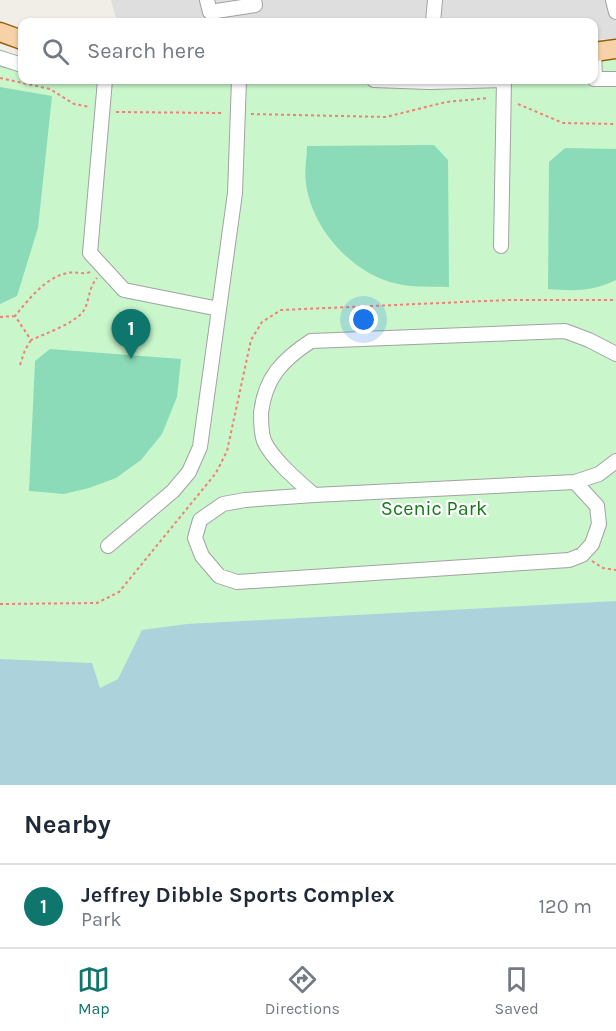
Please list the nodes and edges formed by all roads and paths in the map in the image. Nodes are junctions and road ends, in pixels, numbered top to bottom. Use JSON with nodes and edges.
{"nodes":[{"id":1,"x":254,"y":0,"type":"edge"},
{"id":2,"x":435,"y":0,"type":"edge"},
{"id":3,"x":614,"y":0,"type":"edge"},
{"id":4,"x":209,"y":12,"type":"edge"},
{"id":5,"x":616,"y":12,"type":"edge"},
{"id":6,"x":434,"y":18,"type":"edge"},
{"id":7,"x":0,"y":32,"type":"edge"},
{"id":8,"x":18,"y":39,"type":"edge"},
{"id":9,"x":616,"y":49,"type":"edge"},
{"id":10,"x":598,"y":51,"type":"edge"},
{"id":11,"x":0,"y":58,"type":"edge"},
{"id":12,"x":18,"y":64,"type":"edge"},
{"id":13,"x":0,"y":78,"type":"edge"},
{"id":14,"x":598,"y":79,"type":"edge"},
{"id":15,"x":616,"y":79,"type":"edge"},
{"id":16,"x":18,"y":82,"type":"edge"},
{"id":17,"x":27,"y":84,"type":"edge"},
{"id":18,"x":105,"y":84,"type":"edge"},
{"id":19,"x":239,"y":84,"type":"edge"},
{"id":20,"x":505,"y":84,"type":"edge"},
{"id":21,"x":503,"y":99,"type":"junction"},
{"id":22,"x":103,"y":110,"type":"junction"},
{"id":23,"x":238,"y":113,"type":"junction"},
{"id":24,"x":616,"y":124,"type":"edge"},
{"id":25,"x":501,"y":246,"type":"dead end"},
{"id":26,"x":101,"y":266,"type":"junction"},
{"id":27,"x":616,"y":300,"type":"edge"},
{"id":28,"x":219,"y":309,"type":"junction"},
{"id":29,"x":15,"y":316,"type":"junction"},
{"id":30,"x":0,"y":317,"type":"edge"},
{"id":31,"x":31,"y":340,"type":"junction"},
{"id":32,"x":616,"y":354,"type":"edge"},
{"id":33,"x":20,"y":365,"type":"dead end"},
{"id":34,"x":616,"y":461,"type":"edge"},
{"id":35,"x":575,"y":482,"type":"junction"},
{"id":36,"x":314,"y":495,"type":"junction"},
{"id":37,"x":108,"y":546,"type":"dead end"},
{"id":38,"x":582,"y":555,"type":"junction"},
{"id":39,"x":616,"y":570,"type":"edge"},
{"id":40,"x":0,"y":604,"type":"edge"}],
"edges":[{"from":1,"to":4,"type":"lane"},
{"from":2,"to":6,"type":"lane"},
{"from":3,"to":5,"type":"lane"},
{"from":7,"to":8,"type":"main road"},
{"from":9,"to":10,"type":"main road"},
{"from":11,"to":12,"type":"lane"},
{"from":13,"to":16,"type":"path"},
{"from":14,"to":15,"type":"lane"},
{"from":17,"to":22,"type":"path"},
{"from":18,"to":22,"type":"lane"},
{"from":19,"to":23,"type":"lane"},
{"from":20,"to":21,"type":"lane"},
{"from":21,"to":23,"type":"path"},
{"from":21,"to":24,"type":"path"},
{"from":21,"to":25,"type":"lane"},
{"from":22,"to":23,"type":"path"},
{"from":22,"to":26,"type":"lane"},
{"from":23,"to":28,"type":"lane"},
{"from":26,"to":28,"type":"lane"},
{"from":26,"to":29,"type":"path"},
{"from":26,"to":31,"type":"path"},
{"from":27,"to":40,"type":"path"},
{"from":28,"to":37,"type":"lane"},
{"from":29,"to":30,"type":"path"},
{"from":29,"to":31,"type":"path"},
{"from":31,"to":33,"type":"path"},
{"from":32,"to":36,"type":"lane"},
{"from":34,"to":35,"type":"lane"},
{"from":35,"to":36,"type":"lane"},
{"from":35,"to":38,"type":"lane"},
{"from":36,"to":38,"type":"lane"},
{"from":38,"to":39,"type":"path"}]}
